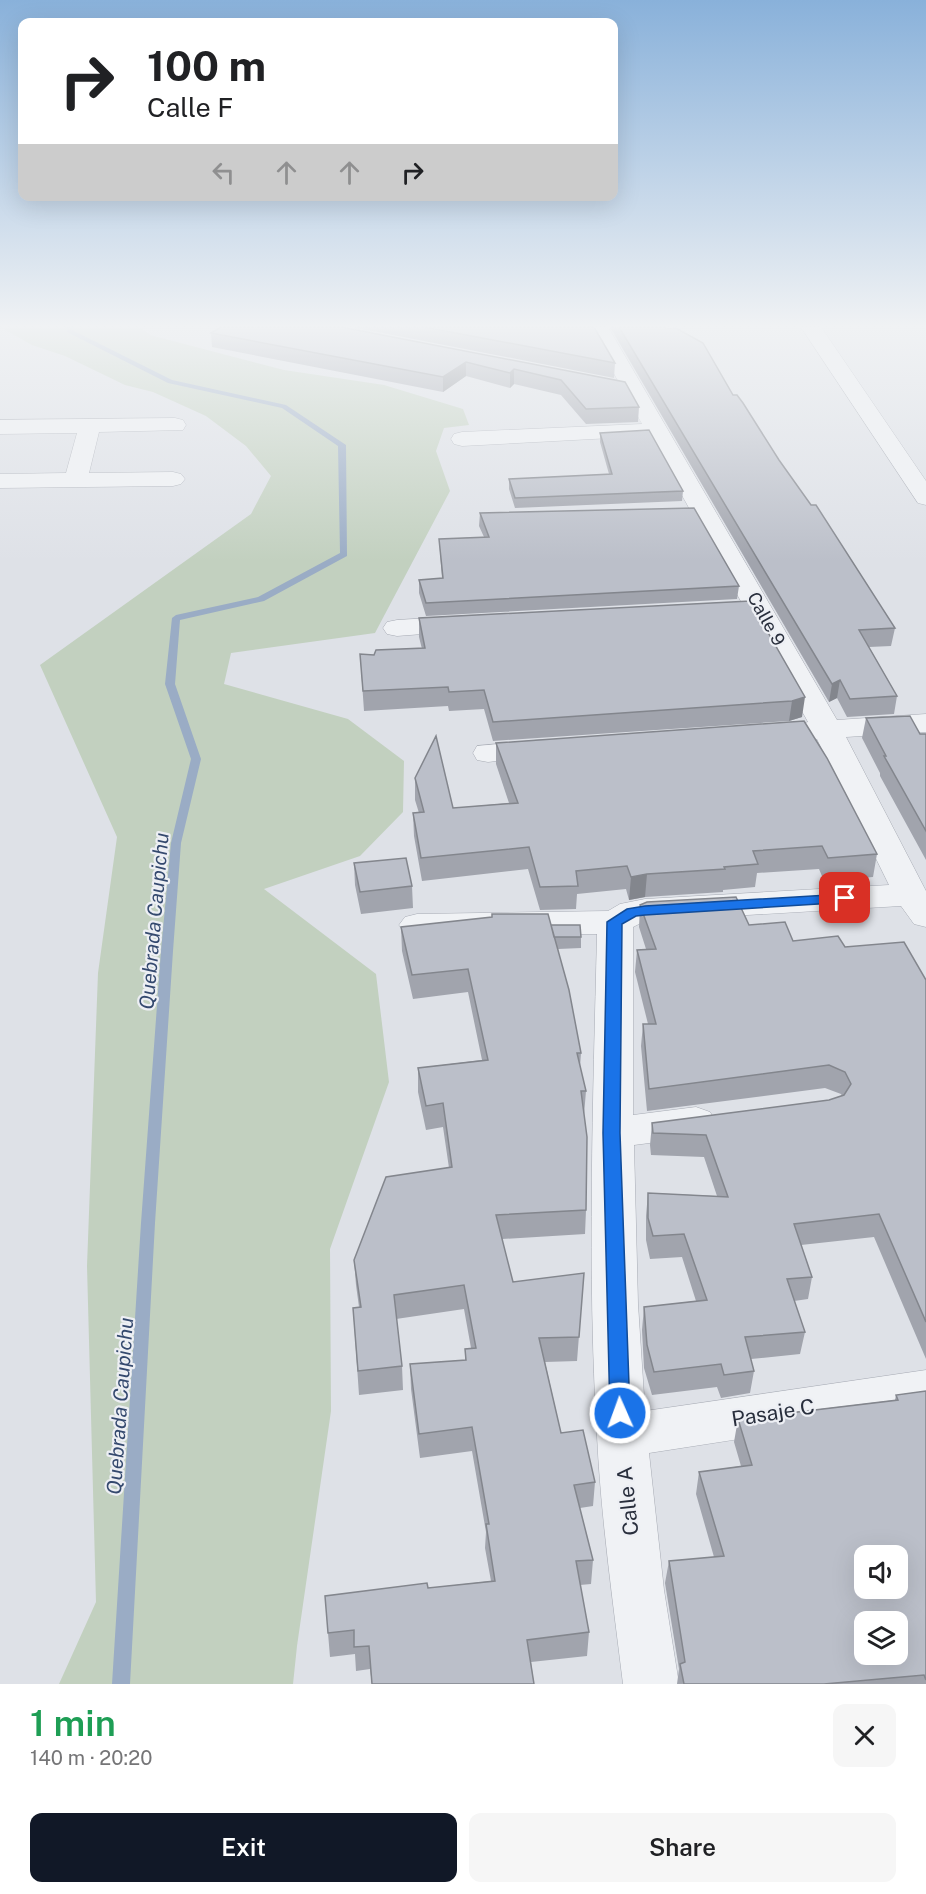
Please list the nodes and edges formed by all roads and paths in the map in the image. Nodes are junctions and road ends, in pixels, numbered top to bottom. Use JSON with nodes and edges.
{"nodes":[{"id":1,"x":637,"y":406,"type":"edge"},
{"id":2,"x":864,"y":406,"type":"edge"},
{"id":3,"x":175,"y":424,"type":"dead end"},
{"id":4,"x":90,"y":426,"type":"junction"},
{"id":5,"x":0,"y":427,"type":"edge"},
{"id":6,"x":658,"y":430,"type":"junction"},
{"id":7,"x":462,"y":439,"type":"dead end"},
{"id":8,"x":173,"y":479,"type":"dead end"},
{"id":9,"x":76,"y":480,"type":"junction"},
{"id":10,"x":0,"y":482,"type":"edge"},
{"id":11,"x":926,"y":498,"type":"edge"},
{"id":12,"x":760,"y":608,"type":"junction"},
{"id":13,"x":724,"y":610,"type":"edge"},
{"id":14,"x":490,"y":623,"type":"edge"},
{"id":15,"x":397,"y":628,"type":"dead end"},
{"id":16,"x":926,"y":723,"type":"edge"},
{"id":17,"x":827,"y":729,"type":"junction"},
{"id":18,"x":780,"y":733,"type":"edge"},
{"id":19,"x":570,"y":747,"type":"edge"},
{"id":20,"x":488,"y":753,"type":"dead end"},
{"id":21,"x":919,"y":905,"type":"edge"},
{"id":22,"x":615,"y":922,"type":"junction"},
{"id":23,"x":417,"y":925,"type":"edge"},
{"id":24,"x":730,"y":1117,"type":"edge"},
{"id":25,"x":612,"y":1133,"type":"junction"},
{"id":26,"x":926,"y":1390,"type":"edge"},
{"id":27,"x":621,"y":1436,"type":"junction"},
{"id":28,"x":651,"y":1684,"type":"edge"}],
"edges":[{"from":1,"to":6,"type":"street","name":"Calle 9"},
{"from":2,"to":11,"type":"street"},
{"from":3,"to":4,"type":"street"},
{"from":4,"to":5,"type":"street"},
{"from":4,"to":9,"type":"street"},
{"from":6,"to":7,"type":"street"},
{"from":6,"to":12,"type":"street","name":"Calle 9"},
{"from":8,"to":9,"type":"street"},
{"from":9,"to":10,"type":"street"},
{"from":12,"to":13,"type":"street"},
{"from":12,"to":17,"type":"street","name":"Calle 9"},
{"from":14,"to":15,"type":"street"},
{"from":16,"to":17,"type":"street"},
{"from":17,"to":18,"type":"street"},
{"from":17,"to":21,"type":"street","name":"Calle 9"},
{"from":19,"to":20,"type":"street"},
{"from":21,"to":22,"type":"street"},
{"from":22,"to":23,"type":"street"},
{"from":22,"to":25,"type":"street","name":"Calle A"},
{"from":24,"to":25,"type":"street"},
{"from":25,"to":27,"type":"street","name":"Calle A"},
{"from":26,"to":27,"type":"street","name":"Pasaje C"},
{"from":27,"to":28,"type":"street","name":"Calle A"}]}
